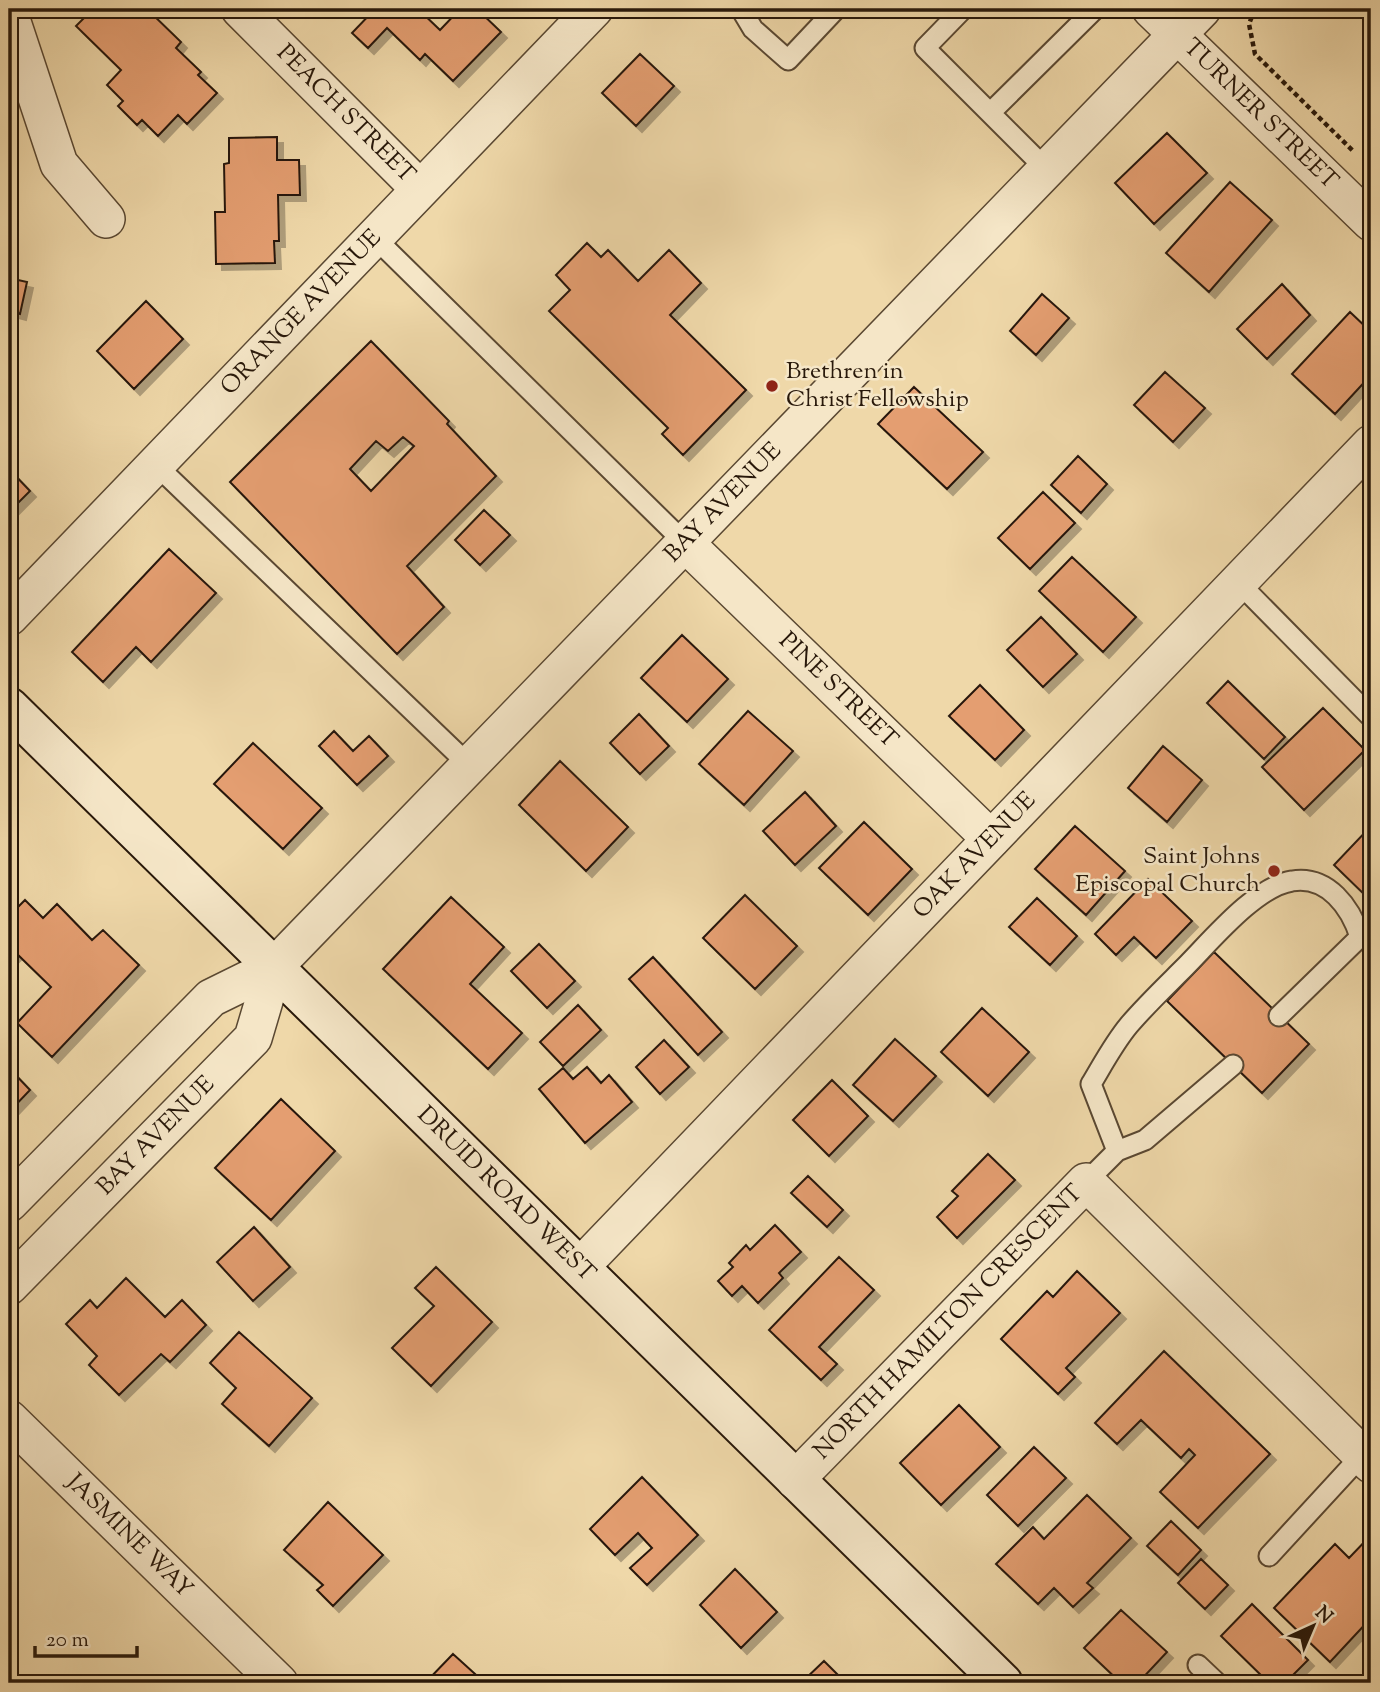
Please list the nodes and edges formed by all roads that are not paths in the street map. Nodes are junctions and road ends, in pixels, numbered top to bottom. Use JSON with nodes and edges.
{"nodes":[{"id":1,"x":240,"y":9,"type":"edge"},
{"id":2,"x":594,"y":9,"type":"edge"},
{"id":3,"x":741,"y":9,"type":"edge"},
{"id":4,"x":836,"y":9,"type":"edge"},
{"id":5,"x":962,"y":9,"type":"edge"},
{"id":6,"x":1095,"y":9,"type":"edge"},
{"id":7,"x":1150,"y":9,"type":"edge"},
{"id":8,"x":1202,"y":9,"type":"edge"},
{"id":9,"x":9,"y":13,"type":"edge"},
{"id":10,"x":1177,"y":34,"type":"junction"},
{"id":11,"x":990,"y":113,"type":"junction"},
{"id":12,"x":1046,"y":169,"type":"junction"},
{"id":13,"x":420,"y":189,"type":"junction"},
{"id":14,"x":106,"y":219,"type":"dead end"},
{"id":15,"x":1371,"y":222,"type":"edge"},
{"id":16,"x":374,"y":237,"type":"junction"},
{"id":17,"x":1371,"y":444,"type":"edge"},
{"id":18,"x":155,"y":464,"type":"junction"},
{"id":19,"x":684,"y":542,"type":"junction"},
{"id":20,"x":1238,"y":582,"type":"junction"},
{"id":21,"x":9,"y":617,"type":"edge"},
{"id":22,"x":9,"y":707,"type":"edge"},
{"id":23,"x":1371,"y":717,"type":"edge"},
{"id":24,"x":469,"y":765,"type":"junction"},
{"id":25,"x":991,"y":839,"type":"junction"},
{"id":26,"x":274,"y":967,"type":"junction"},
{"id":27,"x":1279,"y":1016,"type":"dead end"},
{"id":28,"x":1233,"y":1065,"type":"dead end"},
{"id":29,"x":1117,"y":1151,"type":"junction"},
{"id":30,"x":1086,"y":1182,"type":"junction"},
{"id":31,"x":9,"y":1203,"type":"edge"},
{"id":32,"x":580,"y":1267,"type":"junction"},
{"id":33,"x":9,"y":1286,"type":"edge"},
{"id":34,"x":9,"y":1419,"type":"edge"},
{"id":35,"x":1367,"y":1460,"type":"edge"},
{"id":36,"x":795,"y":1480,"type":"junction"},
{"id":37,"x":1269,"y":1556,"type":"dead end"},
{"id":38,"x":1198,"y":1665,"type":"dead end"},
{"id":39,"x":279,"y":1683,"type":"edge"},
{"id":40,"x":1003,"y":1683,"type":"edge"},
{"id":41,"x":1217,"y":1683,"type":"edge"}],
"edges":[{"from":1,"to":13,"type":"street","name":"PEACH STREET"},
{"from":2,"to":13,"type":"street","name":"ORANGE AVENUE"},
{"from":3,"to":4,"type":"lane"},
{"from":5,"to":11,"type":"lane"},
{"from":6,"to":11,"type":"lane"},
{"from":7,"to":10,"type":"street","name":"TURNER STREET"},
{"from":8,"to":10,"type":"street","name":"BAY AVENUE"},
{"from":9,"to":14,"type":"street"},
{"from":10,"to":12,"type":"street","name":"BAY AVENUE"},
{"from":10,"to":15,"type":"street","name":"TURNER STREET"},
{"from":11,"to":12,"type":"lane"},
{"from":12,"to":19,"type":"street","name":"BAY AVENUE"},
{"from":13,"to":16,"type":"street","name":"ORANGE AVENUE"},
{"from":16,"to":18,"type":"street","name":"ORANGE AVENUE"},
{"from":16,"to":19,"type":"lane"},
{"from":17,"to":20,"type":"street","name":"OAK AVENUE"},
{"from":18,"to":21,"type":"street","name":"ORANGE AVENUE"},
{"from":18,"to":24,"type":"lane"},
{"from":19,"to":24,"type":"street","name":"BAY AVENUE"},
{"from":19,"to":25,"type":"street","name":"PINE STREET"},
{"from":20,"to":23,"type":"lane"},
{"from":20,"to":25,"type":"street","name":"OAK AVENUE"},
{"from":22,"to":26,"type":"street","name":"DRUID ROAD WEST"},
{"from":24,"to":26,"type":"street","name":"BAY AVENUE"},
{"from":25,"to":32,"type":"street","name":"OAK AVENUE"},
{"from":26,"to":31,"type":"street","name":"BAY AVENUE"},
{"from":26,"to":32,"type":"street","name":"DRUID ROAD WEST"},
{"from":26,"to":33,"type":"street","name":"BAY AVENUE"},
{"from":27,"to":29,"type":"lane"},
{"from":28,"to":29,"type":"lane"},
{"from":29,"to":30,"type":"lane"},
{"from":30,"to":35,"type":"street","name":"NORTH HAMILTON CRESCENT"},
{"from":30,"to":36,"type":"street","name":"NORTH HAMILTON CRESCENT"},
{"from":32,"to":36,"type":"street","name":"DRUID ROAD WEST"},
{"from":34,"to":39,"type":"street","name":"JASMINE WAY"},
{"from":35,"to":37,"type":"lane"},
{"from":36,"to":40,"type":"street","name":"DRUID ROAD WEST"},
{"from":38,"to":41,"type":"lane"}]}
